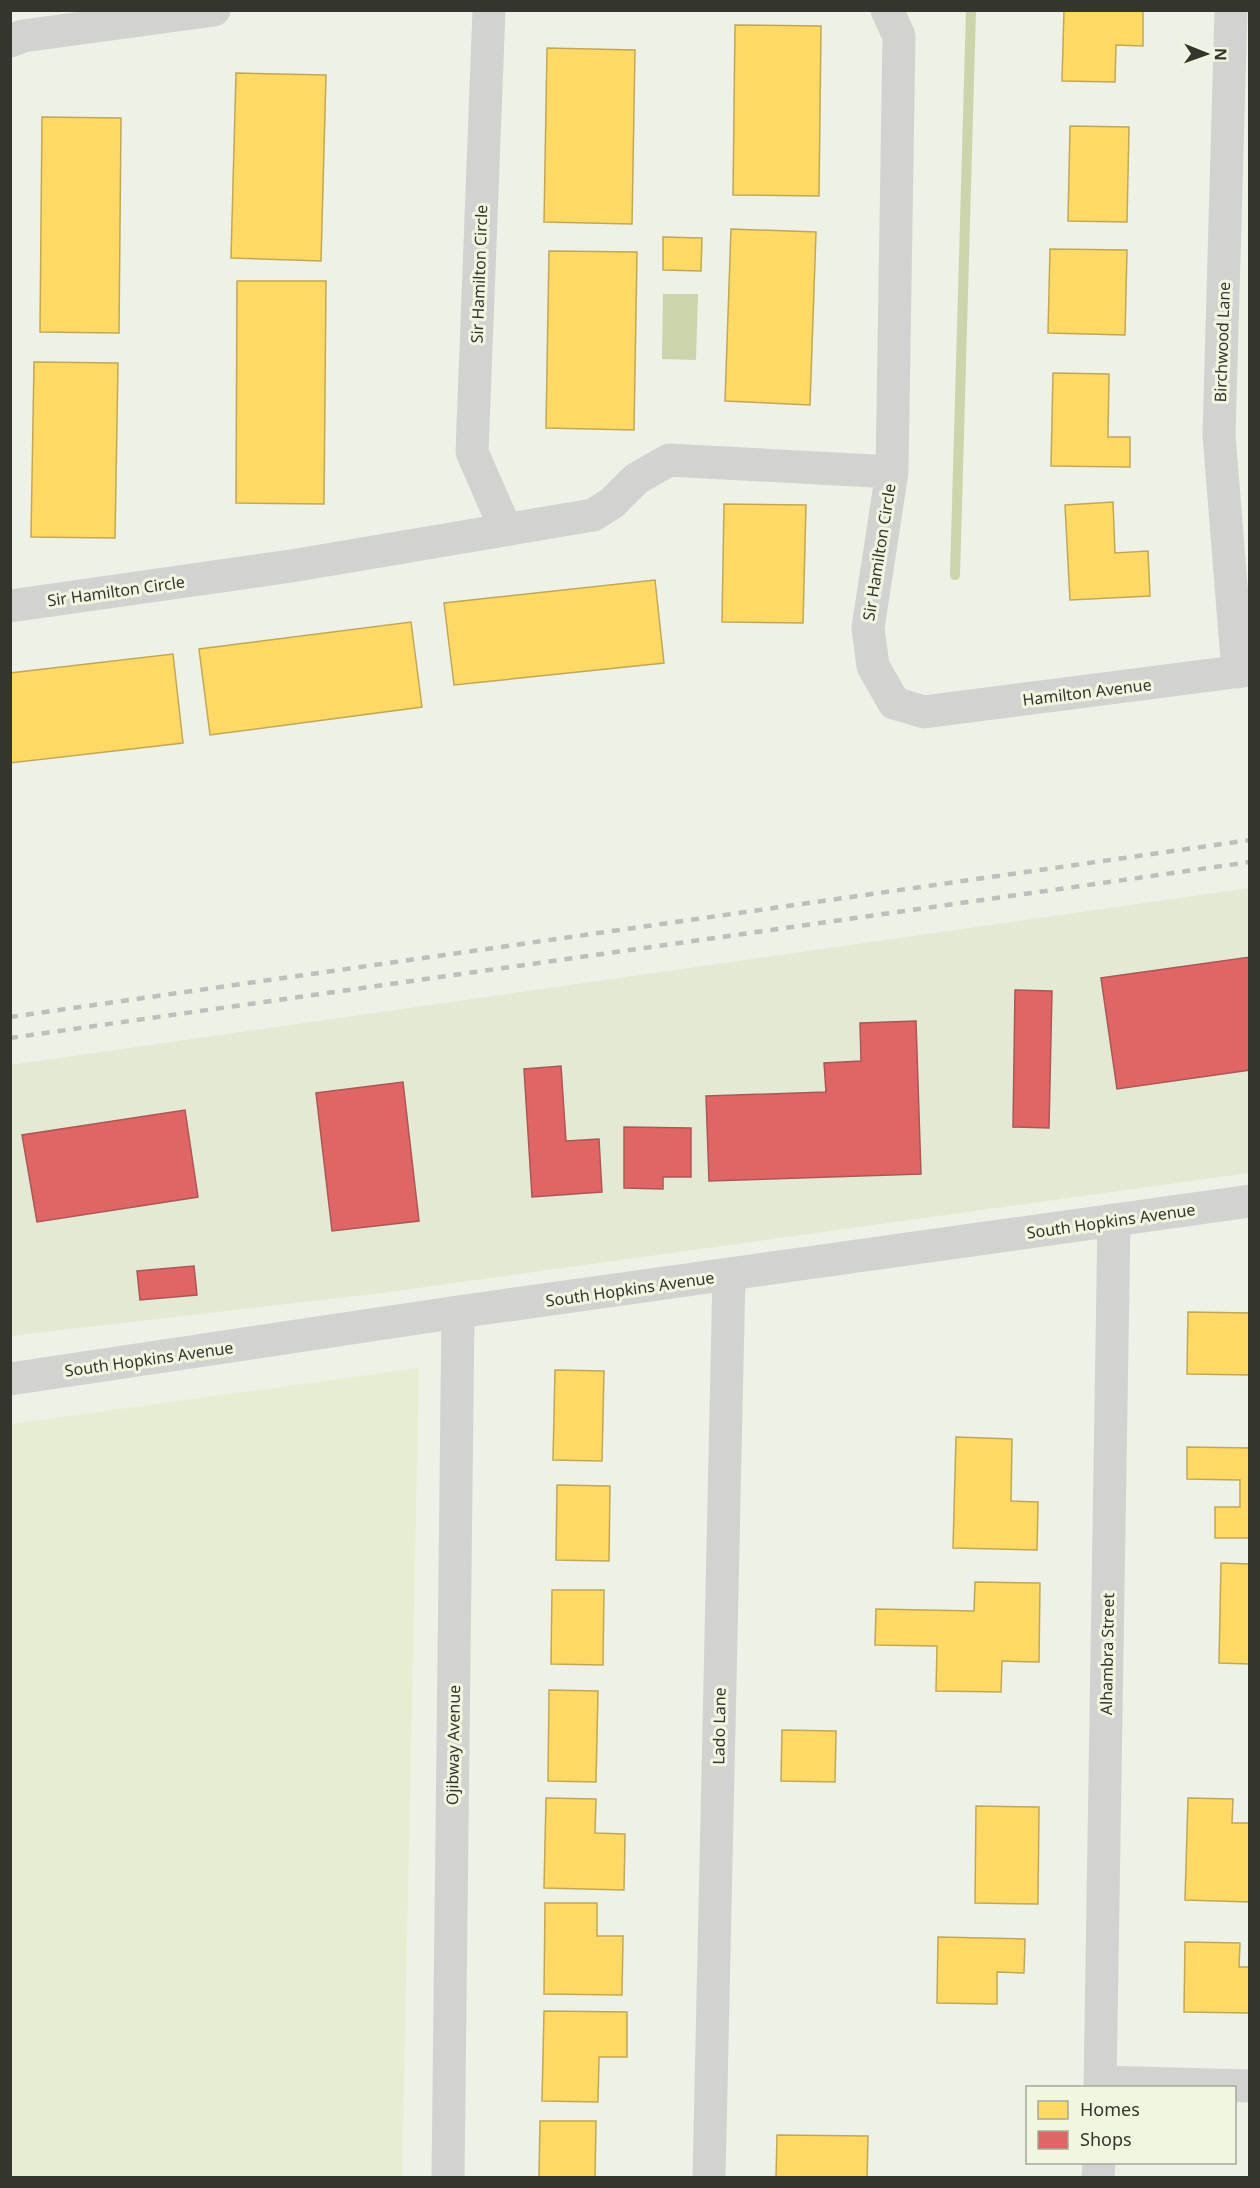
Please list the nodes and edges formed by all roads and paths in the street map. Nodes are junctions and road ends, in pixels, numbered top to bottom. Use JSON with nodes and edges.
{"nodes":[{"id":1,"x":214,"y":10,"type":"edge"},
{"id":2,"x":489,"y":10,"type":"edge"},
{"id":3,"x":887,"y":10,"type":"edge"},
{"id":4,"x":1231,"y":10,"type":"edge"},
{"id":5,"x":10,"y":41,"type":"edge"},
{"id":6,"x":892,"y":472,"type":"junction"},
{"id":7,"x":506,"y":530,"type":"junction"},
{"id":8,"x":10,"y":606,"type":"edge"},
{"id":9,"x":1244,"y":671,"type":"edge"},
{"id":10,"x":924,"y":712,"type":"joint"},
{"id":11,"x":1250,"y":1201,"type":"edge"},
{"id":12,"x":1114,"y":1220,"type":"junction"},
{"id":13,"x":729,"y":1275,"type":"junction"},
{"id":14,"x":458,"y":1312,"type":"junction"},
{"id":15,"x":10,"y":1379,"type":"edge"},
{"id":16,"x":1100,"y":2085,"type":"edge"},
{"id":17,"x":1250,"y":2086,"type":"edge"},
{"id":18,"x":448,"y":2178,"type":"edge"},
{"id":19,"x":709,"y":2178,"type":"edge"}],
"edges":[{"from":1,"to":5,"type":"street"},
{"from":2,"to":7,"type":"street","name":"Sir Hamilton Circle"},
{"from":3,"to":6,"type":"street","name":"Sir Hamilton Circle"},
{"from":4,"to":9,"type":"street","name":"Birchwood Lane"},
{"from":6,"to":7,"type":"street","name":"Sir Hamilton Circle"},
{"from":6,"to":10,"type":"street","name":"Sir Hamilton Circle"},
{"from":7,"to":8,"type":"street","name":"Sir Hamilton Circle"},
{"from":9,"to":10,"type":"street","name":"Hamilton Avenue"},
{"from":11,"to":12,"type":"street","name":"South Hopkins Avenue"},
{"from":12,"to":13,"type":"street","name":"South Hopkins Avenue"},
{"from":12,"to":16,"type":"street","name":"Alhambra Street"},
{"from":13,"to":14,"type":"street","name":"South Hopkins Avenue"},
{"from":13,"to":19,"type":"street","name":"Lado Lane"},
{"from":14,"to":15,"type":"street","name":"South Hopkins Avenue"},
{"from":14,"to":18,"type":"street","name":"Ojibway Avenue"},
{"from":16,"to":17,"type":"street"}]}
